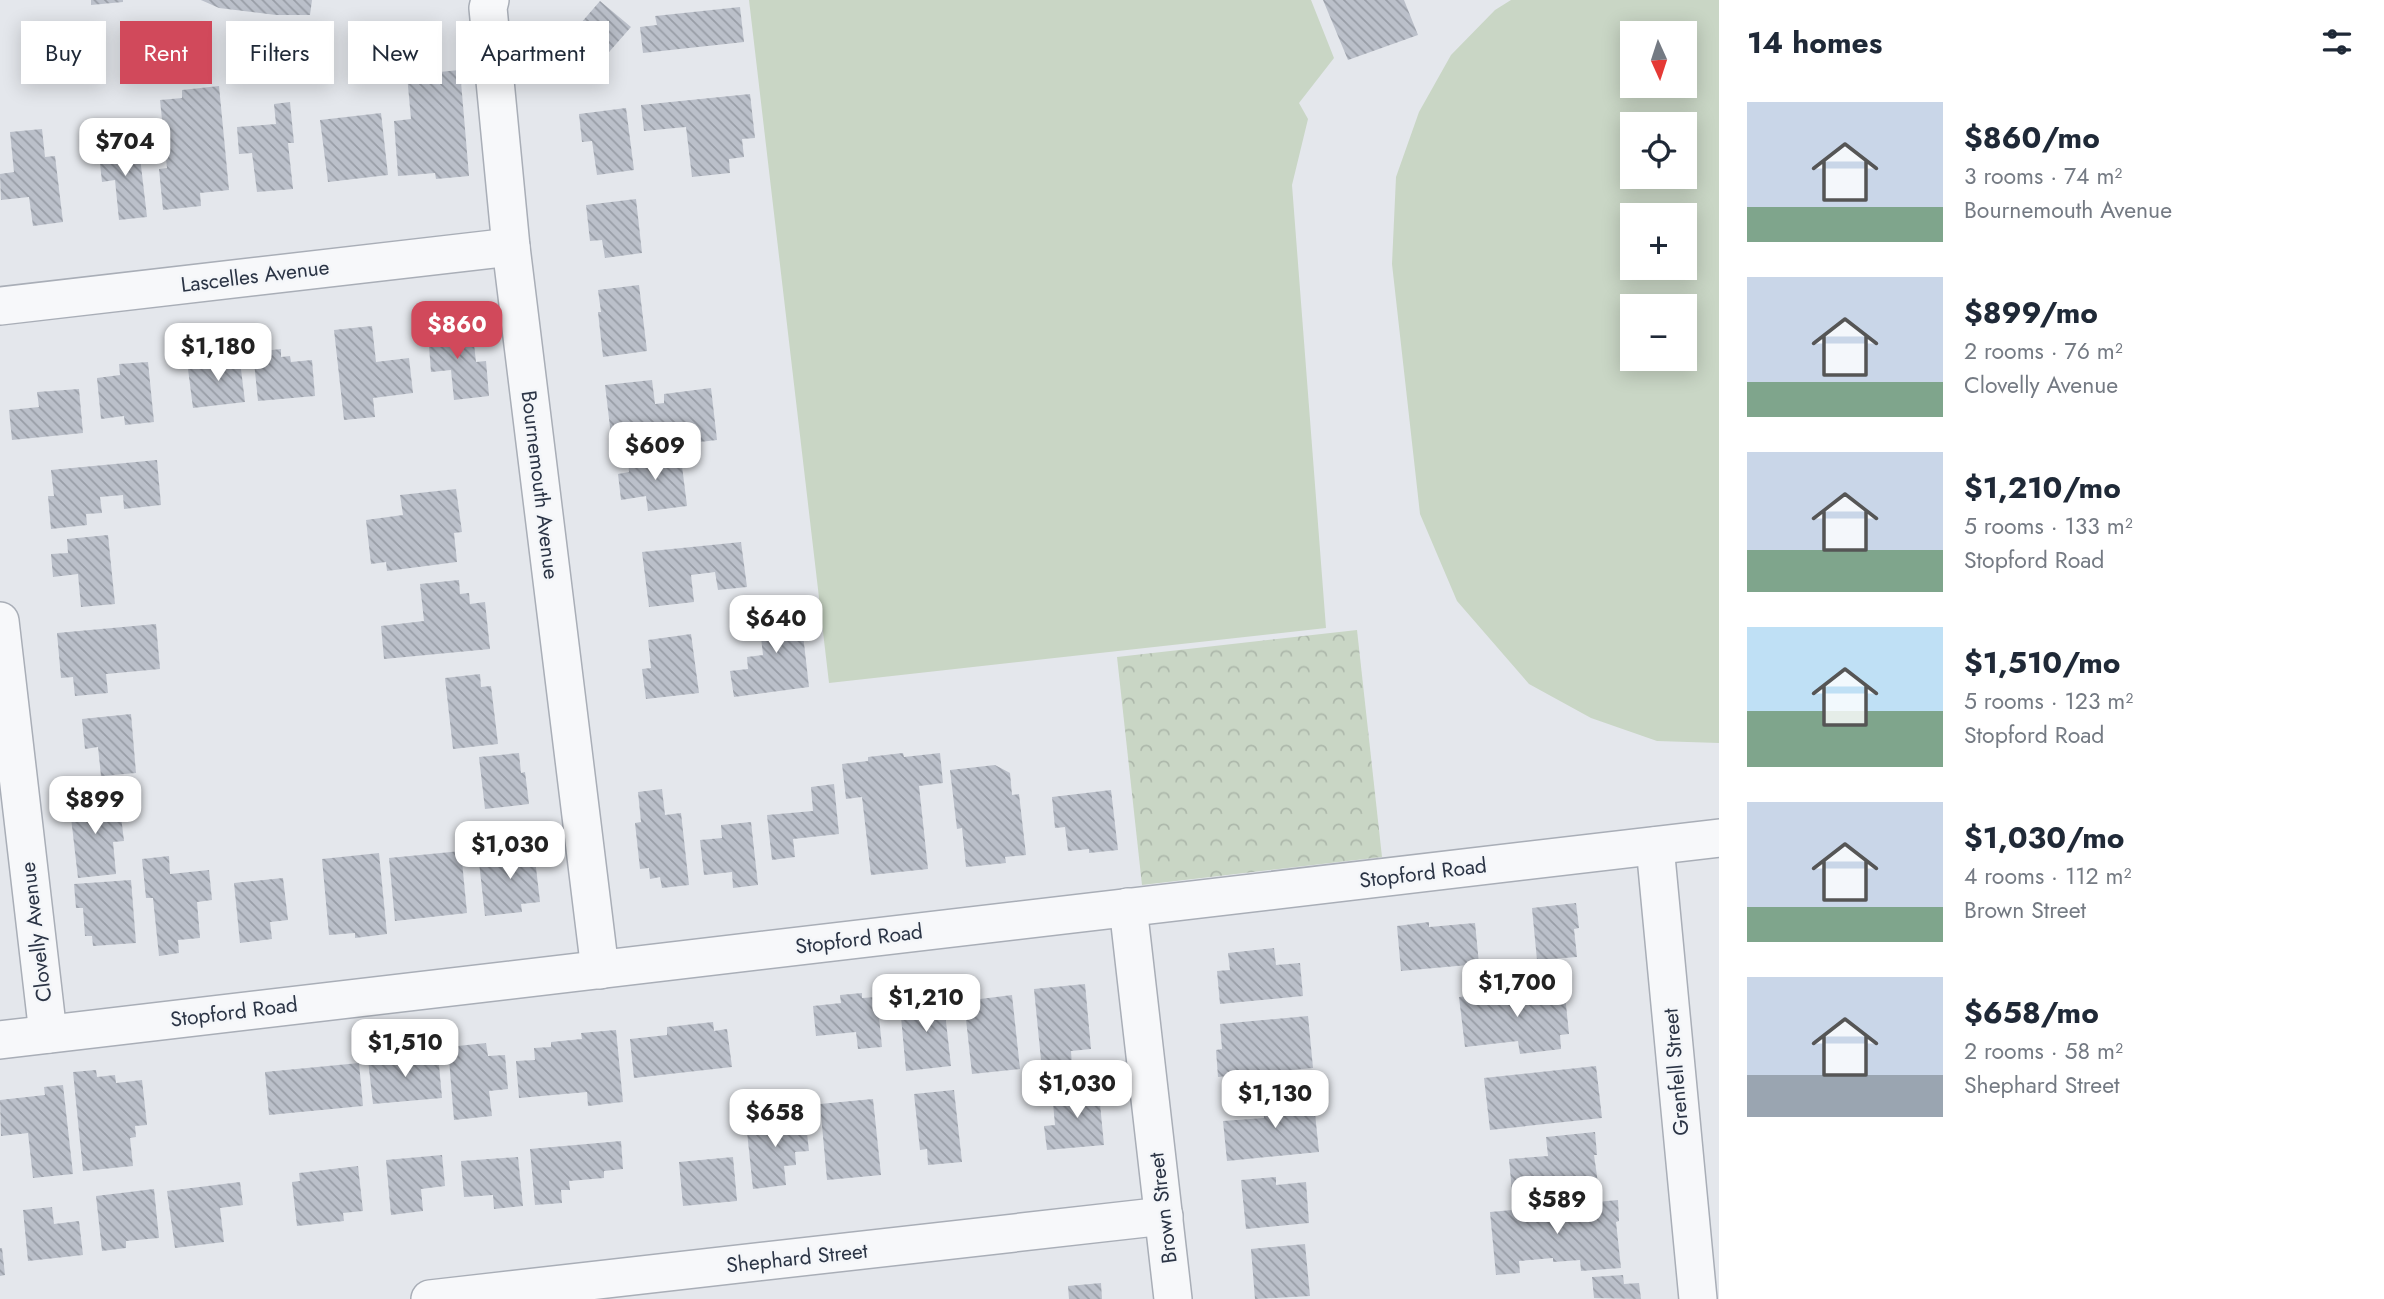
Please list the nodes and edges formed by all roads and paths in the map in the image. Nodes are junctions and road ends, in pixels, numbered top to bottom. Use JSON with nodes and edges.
{"nodes":[{"id":1,"x":490,"y":0,"type":"edge"},
{"id":2,"x":511,"y":247,"type":"junction"},
{"id":3,"x":0,"y":306,"type":"edge"},
{"id":4,"x":0,"y":621,"type":"edge"},
{"id":5,"x":1719,"y":838,"type":"edge"},
{"id":6,"x":1655,"y":846,"type":"junction"},
{"id":7,"x":1128,"y":907,"type":"junction"},
{"id":8,"x":600,"y":970,"type":"junction"},
{"id":9,"x":48,"y":1034,"type":"junction"},
{"id":10,"x":0,"y":1040,"type":"edge"},
{"id":11,"x":1164,"y":1216,"type":"junction"},
{"id":12,"x":430,"y":1299,"type":"edge"},
{"id":13,"x":1173,"y":1299,"type":"edge"},
{"id":14,"x":1698,"y":1299,"type":"edge"}],
"edges":[{"from":1,"to":2,"type":"street","name":"Bournemouth Avenue"},
{"from":2,"to":3,"type":"street","name":"Lascelles Avenue"},
{"from":2,"to":8,"type":"street","name":"Bournemouth Avenue"},
{"from":4,"to":9,"type":"street","name":"Clovelly Avenue"},
{"from":5,"to":6,"type":"street","name":"Stopford Road"},
{"from":6,"to":7,"type":"street","name":"Stopford Road"},
{"from":6,"to":14,"type":"street","name":"Grenfell Street"},
{"from":7,"to":8,"type":"street","name":"Stopford Road"},
{"from":7,"to":11,"type":"street","name":"Brown Street"},
{"from":8,"to":9,"type":"street","name":"Stopford Road"},
{"from":9,"to":10,"type":"street","name":"Stopford Road"},
{"from":11,"to":12,"type":"street","name":"Shephard Street"},
{"from":11,"to":13,"type":"street","name":"Brown Street"}]}
